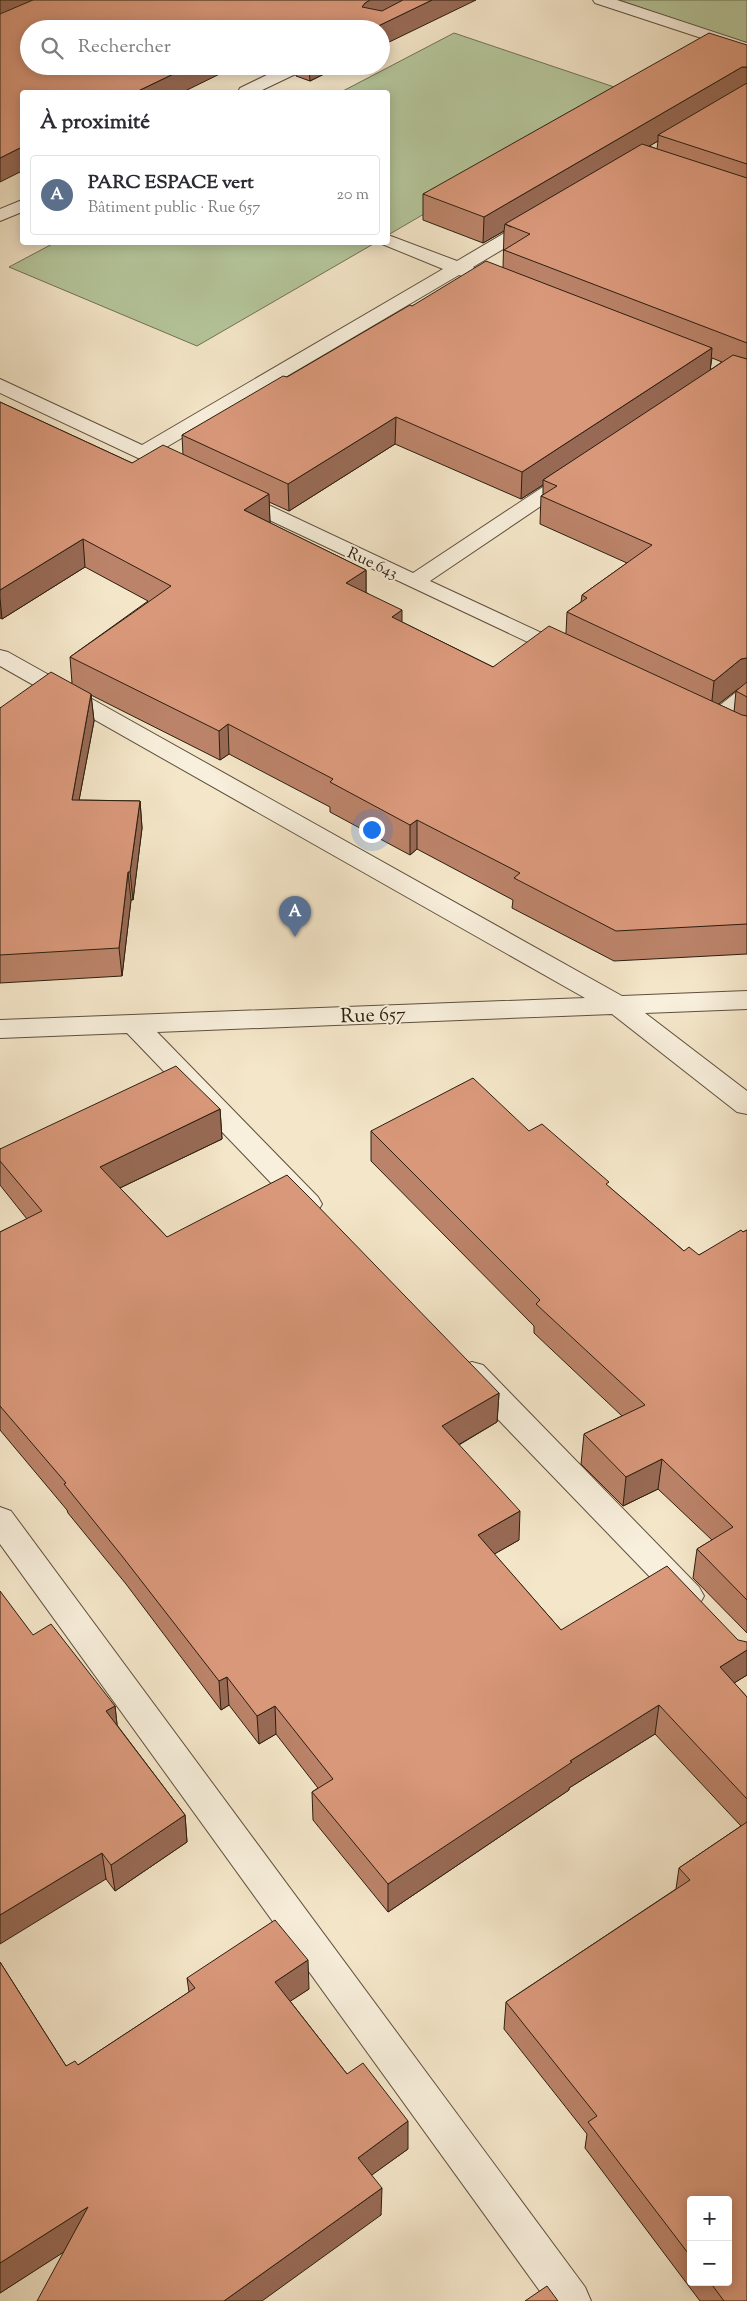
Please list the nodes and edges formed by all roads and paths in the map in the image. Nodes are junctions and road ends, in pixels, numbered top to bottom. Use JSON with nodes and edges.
{"nodes":[{"id":1,"x":601,"y":0,"type":"edge"},
{"id":2,"x":747,"y":48,"type":"edge"},
{"id":3,"x":280,"y":75,"type":"edge"},
{"id":4,"x":250,"y":90,"type":"edge"},
{"id":5,"x":20,"y":206,"type":"edge"},
{"id":6,"x":552,"y":212,"type":"edge"},
{"id":7,"x":0,"y":216,"type":"edge"},
{"id":8,"x":390,"y":241,"type":"edge"},
{"id":9,"x":458,"y":268,"type":"junction"},
{"id":10,"x":486,"y":279,"type":"edge"},
{"id":11,"x":0,"y":385,"type":"edge"},
{"id":12,"x":143,"y":453,"type":"junction"},
{"id":13,"x":588,"y":466,"type":"edge"},
{"id":14,"x":196,"y":478,"type":"edge"},
{"id":15,"x":222,"y":490,"type":"edge"},
{"id":16,"x":415,"y":581,"type":"junction"},
{"id":17,"x":0,"y":657,"type":"edge"},
{"id":18,"x":586,"y":662,"type":"edge"},
{"id":19,"x":747,"y":695,"type":"edge"},
{"id":20,"x":713,"y":722,"type":"edge"},
{"id":21,"x":747,"y":1000,"type":"edge"},
{"id":22,"x":618,"y":1005,"type":"junction"},
{"id":23,"x":134,"y":1024,"type":"junction"},
{"id":24,"x":0,"y":1030,"type":"edge"},
{"id":25,"x":747,"y":1105,"type":"edge"},
{"id":26,"x":326,"y":1223,"type":"edge"},
{"id":27,"x":451,"y":1351,"type":"edge"},
{"id":28,"x":0,"y":1520,"type":"edge"},
{"id":29,"x":706,"y":1614,"type":"edge"},
{"id":30,"x":571,"y":2301,"type":"edge"}],
"edges":[{"from":1,"to":2,"type":"street"},
{"from":3,"to":4,"type":"street"},
{"from":5,"to":7,"type":"street"},
{"from":6,"to":9,"type":"street"},
{"from":8,"to":9,"type":"street"},
{"from":9,"to":10,"type":"street"},
{"from":9,"to":12,"type":"street"},
{"from":11,"to":12,"type":"street"},
{"from":12,"to":14,"type":"street"},
{"from":13,"to":16,"type":"street"},
{"from":15,"to":16,"type":"street","name":"Rue 643"},
{"from":16,"to":18,"type":"street","name":"Rue 643"},
{"from":17,"to":22,"type":"street"},
{"from":19,"to":20,"type":"street"},
{"from":21,"to":22,"type":"street","name":"Rue 657"},
{"from":22,"to":23,"type":"street","name":"Rue 657"},
{"from":22,"to":25,"type":"street"},
{"from":23,"to":24,"type":"street","name":"Rue 657"},
{"from":23,"to":26,"type":"street"},
{"from":27,"to":29,"type":"street"},
{"from":28,"to":30,"type":"street"}]}
